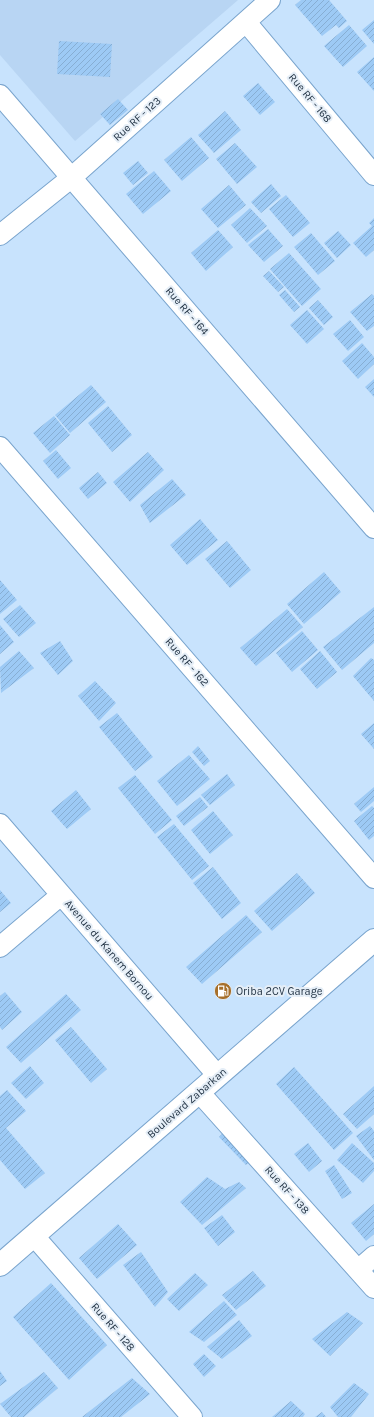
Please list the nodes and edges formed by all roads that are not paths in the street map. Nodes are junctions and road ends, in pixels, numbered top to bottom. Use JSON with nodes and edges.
{"nodes":[{"id":1,"x":270,"y":0,"type":"edge"},
{"id":2,"x":246,"y":22,"type":"junction"},
{"id":3,"x":0,"y":95,"type":"edge"},
{"id":4,"x":374,"y":175,"type":"edge"},
{"id":5,"x":71,"y":178,"type":"junction"},
{"id":6,"x":0,"y":235,"type":"edge"},
{"id":7,"x":0,"y":447,"type":"edge"},
{"id":8,"x":374,"y":528,"type":"edge"},
{"id":9,"x":0,"y":824,"type":"edge"},
{"id":10,"x":374,"y":878,"type":"edge"},
{"id":11,"x":61,"y":895,"type":"junction"},
{"id":12,"x":374,"y":940,"type":"edge"},
{"id":13,"x":0,"y":947,"type":"edge"},
{"id":14,"x":218,"y":1076,"type":"junction"},
{"id":15,"x":199,"y":1092,"type":"junction"},
{"id":16,"x":34,"y":1236,"type":"junction"},
{"id":17,"x":374,"y":1256,"type":"edge"},
{"id":18,"x":0,"y":1265,"type":"edge"},
{"id":19,"x":358,"y":1270,"type":"junction"},
{"id":20,"x":374,"y":1288,"type":"edge"},
{"id":21,"x":192,"y":1417,"type":"edge"}],
"edges":[{"from":1,"to":2,"type":"street","name":"Rue RF - 123"},
{"from":2,"to":4,"type":"street","name":"Rue RF - 168"},
{"from":2,"to":5,"type":"street","name":"Rue RF - 123"},
{"from":3,"to":5,"type":"street","name":"Rue RF - 164"},
{"from":5,"to":6,"type":"street","name":"Rue RF - 123"},
{"from":5,"to":8,"type":"street","name":"Rue RF - 164"},
{"from":7,"to":10,"type":"street","name":"Rue RF - 162"},
{"from":9,"to":11,"type":"street","name":"Avenue du Kanem Bornou"},
{"from":11,"to":13,"type":"street"},
{"from":11,"to":14,"type":"street","name":"Avenue du Kanem Bornou"},
{"from":12,"to":14,"type":"street","name":"Boulevard Zabarkan"},
{"from":14,"to":15,"type":"street","name":"Boulevard Zabarkan"},
{"from":15,"to":16,"type":"street","name":"Boulevard Zabarkan"},
{"from":15,"to":19,"type":"street","name":"Rue RF - 138"},
{"from":16,"to":18,"type":"street","name":"Boulevard Zabarkan"},
{"from":16,"to":21,"type":"street","name":"Rue RF - 128"},
{"from":17,"to":19,"type":"street"},
{"from":19,"to":20,"type":"street","name":"Rue RF - 138"}]}
